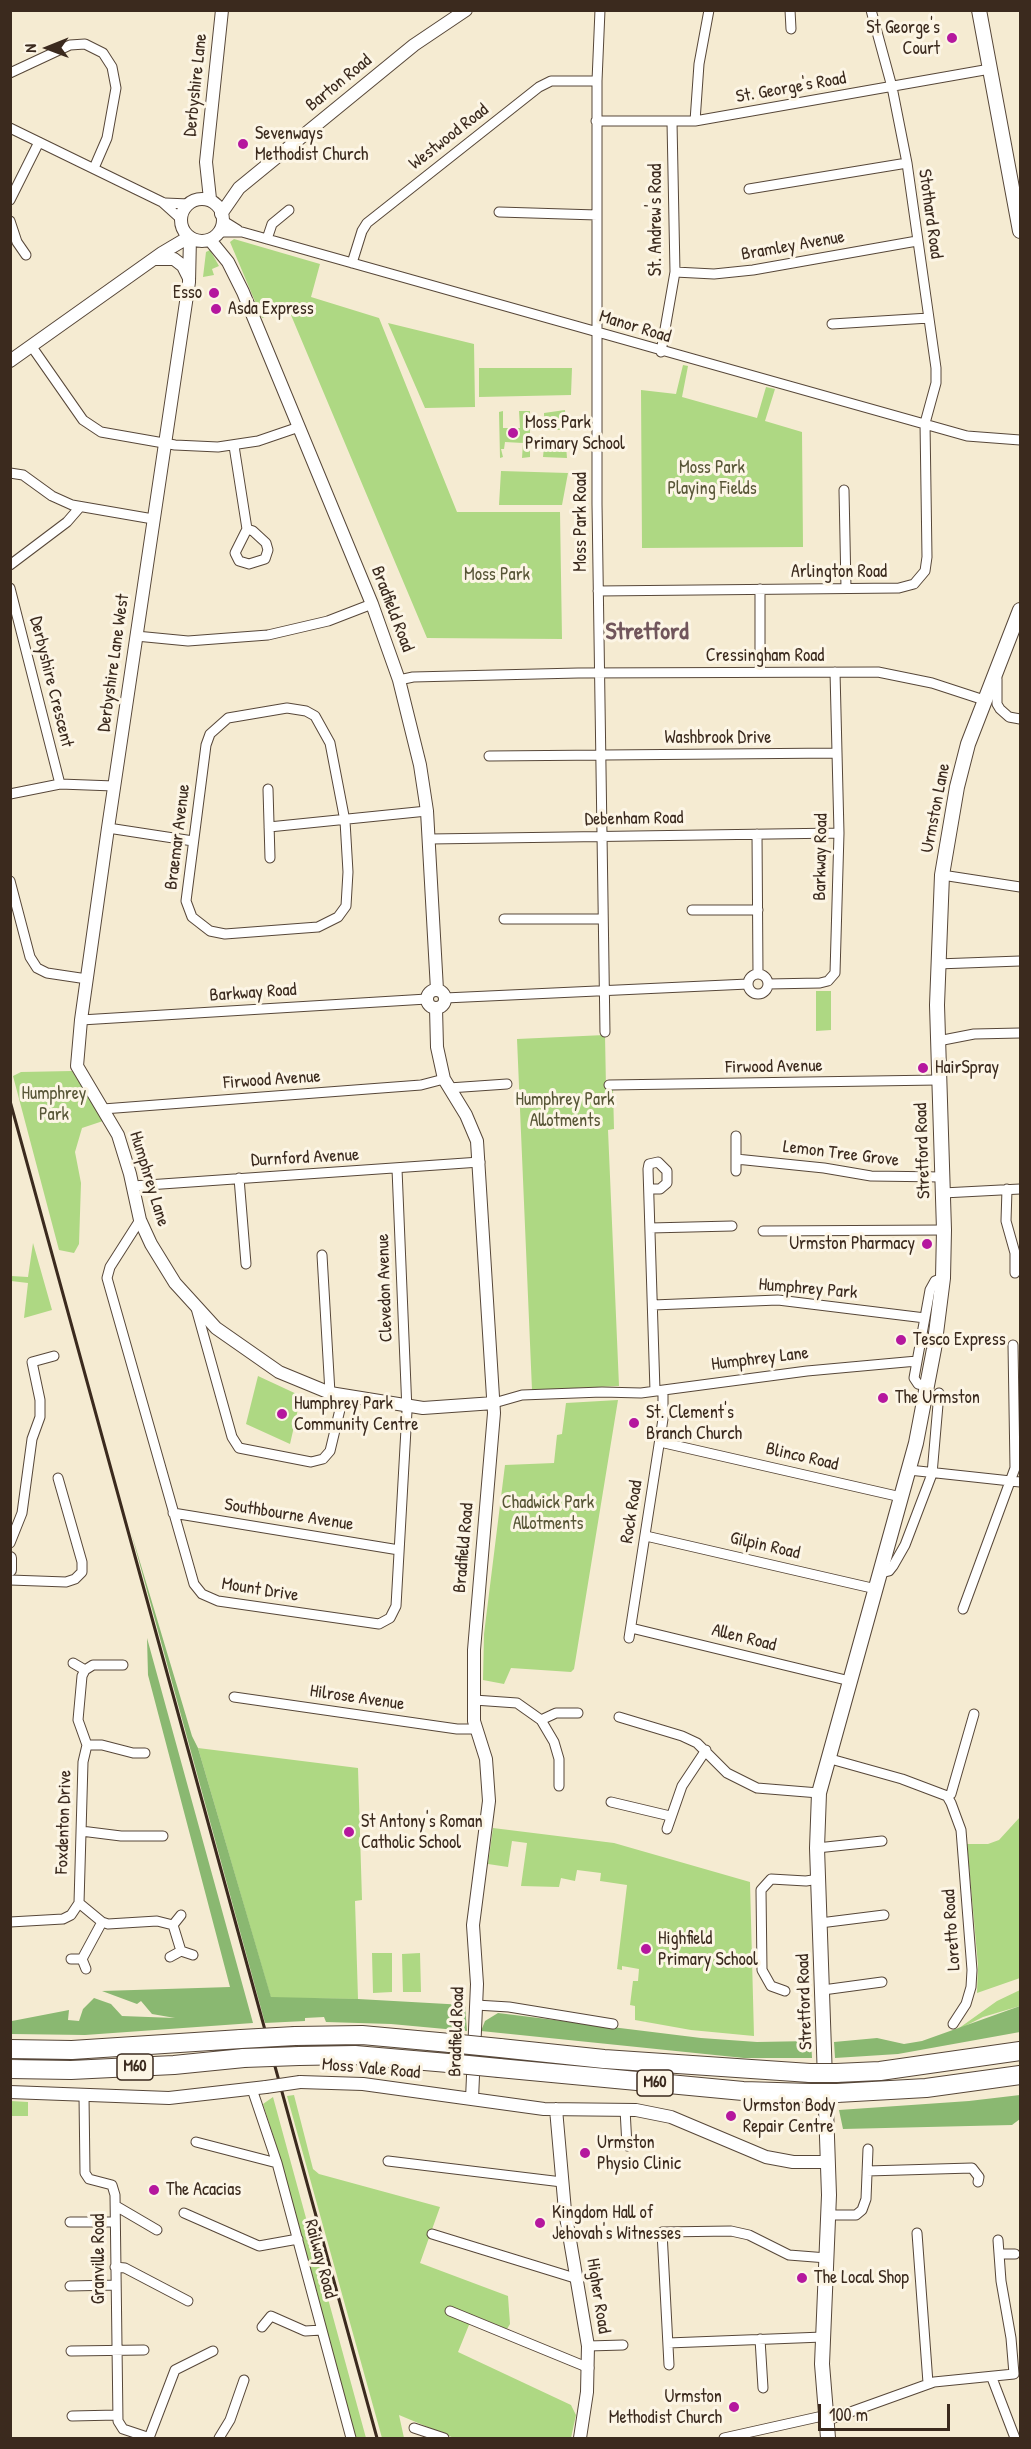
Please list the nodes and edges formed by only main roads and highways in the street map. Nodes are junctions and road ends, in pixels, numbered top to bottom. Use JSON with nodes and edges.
{"nodes":[{"id":1,"x":979,"y":10,"type":"edge"},
{"id":2,"x":1020,"y":231,"type":"edge"},
{"id":3,"x":1020,"y":610,"type":"edge"},
{"id":4,"x":938,"y":1022,"type":"joint"},
{"id":5,"x":18,"y":2049,"type":"edge"},
{"id":6,"x":1020,"y":2051,"type":"edge"},
{"id":7,"x":18,"y":2070,"type":"edge"},
{"id":8,"x":1020,"y":2074,"type":"edge"},
{"id":9,"x":828,"y":2439,"type":"edge"}],
"edges":[{"from":1,"to":2,"type":"main road"},
{"from":3,"to":4,"type":"main road","name":"Urmston Lane"},
{"from":4,"to":9,"type":"main road","name":"Stretford Road"},
{"from":5,"to":6,"type":"highway","number":"M60","bridge":true},
{"from":7,"to":8,"type":"highway","number":"M60","bridge":true}]}
